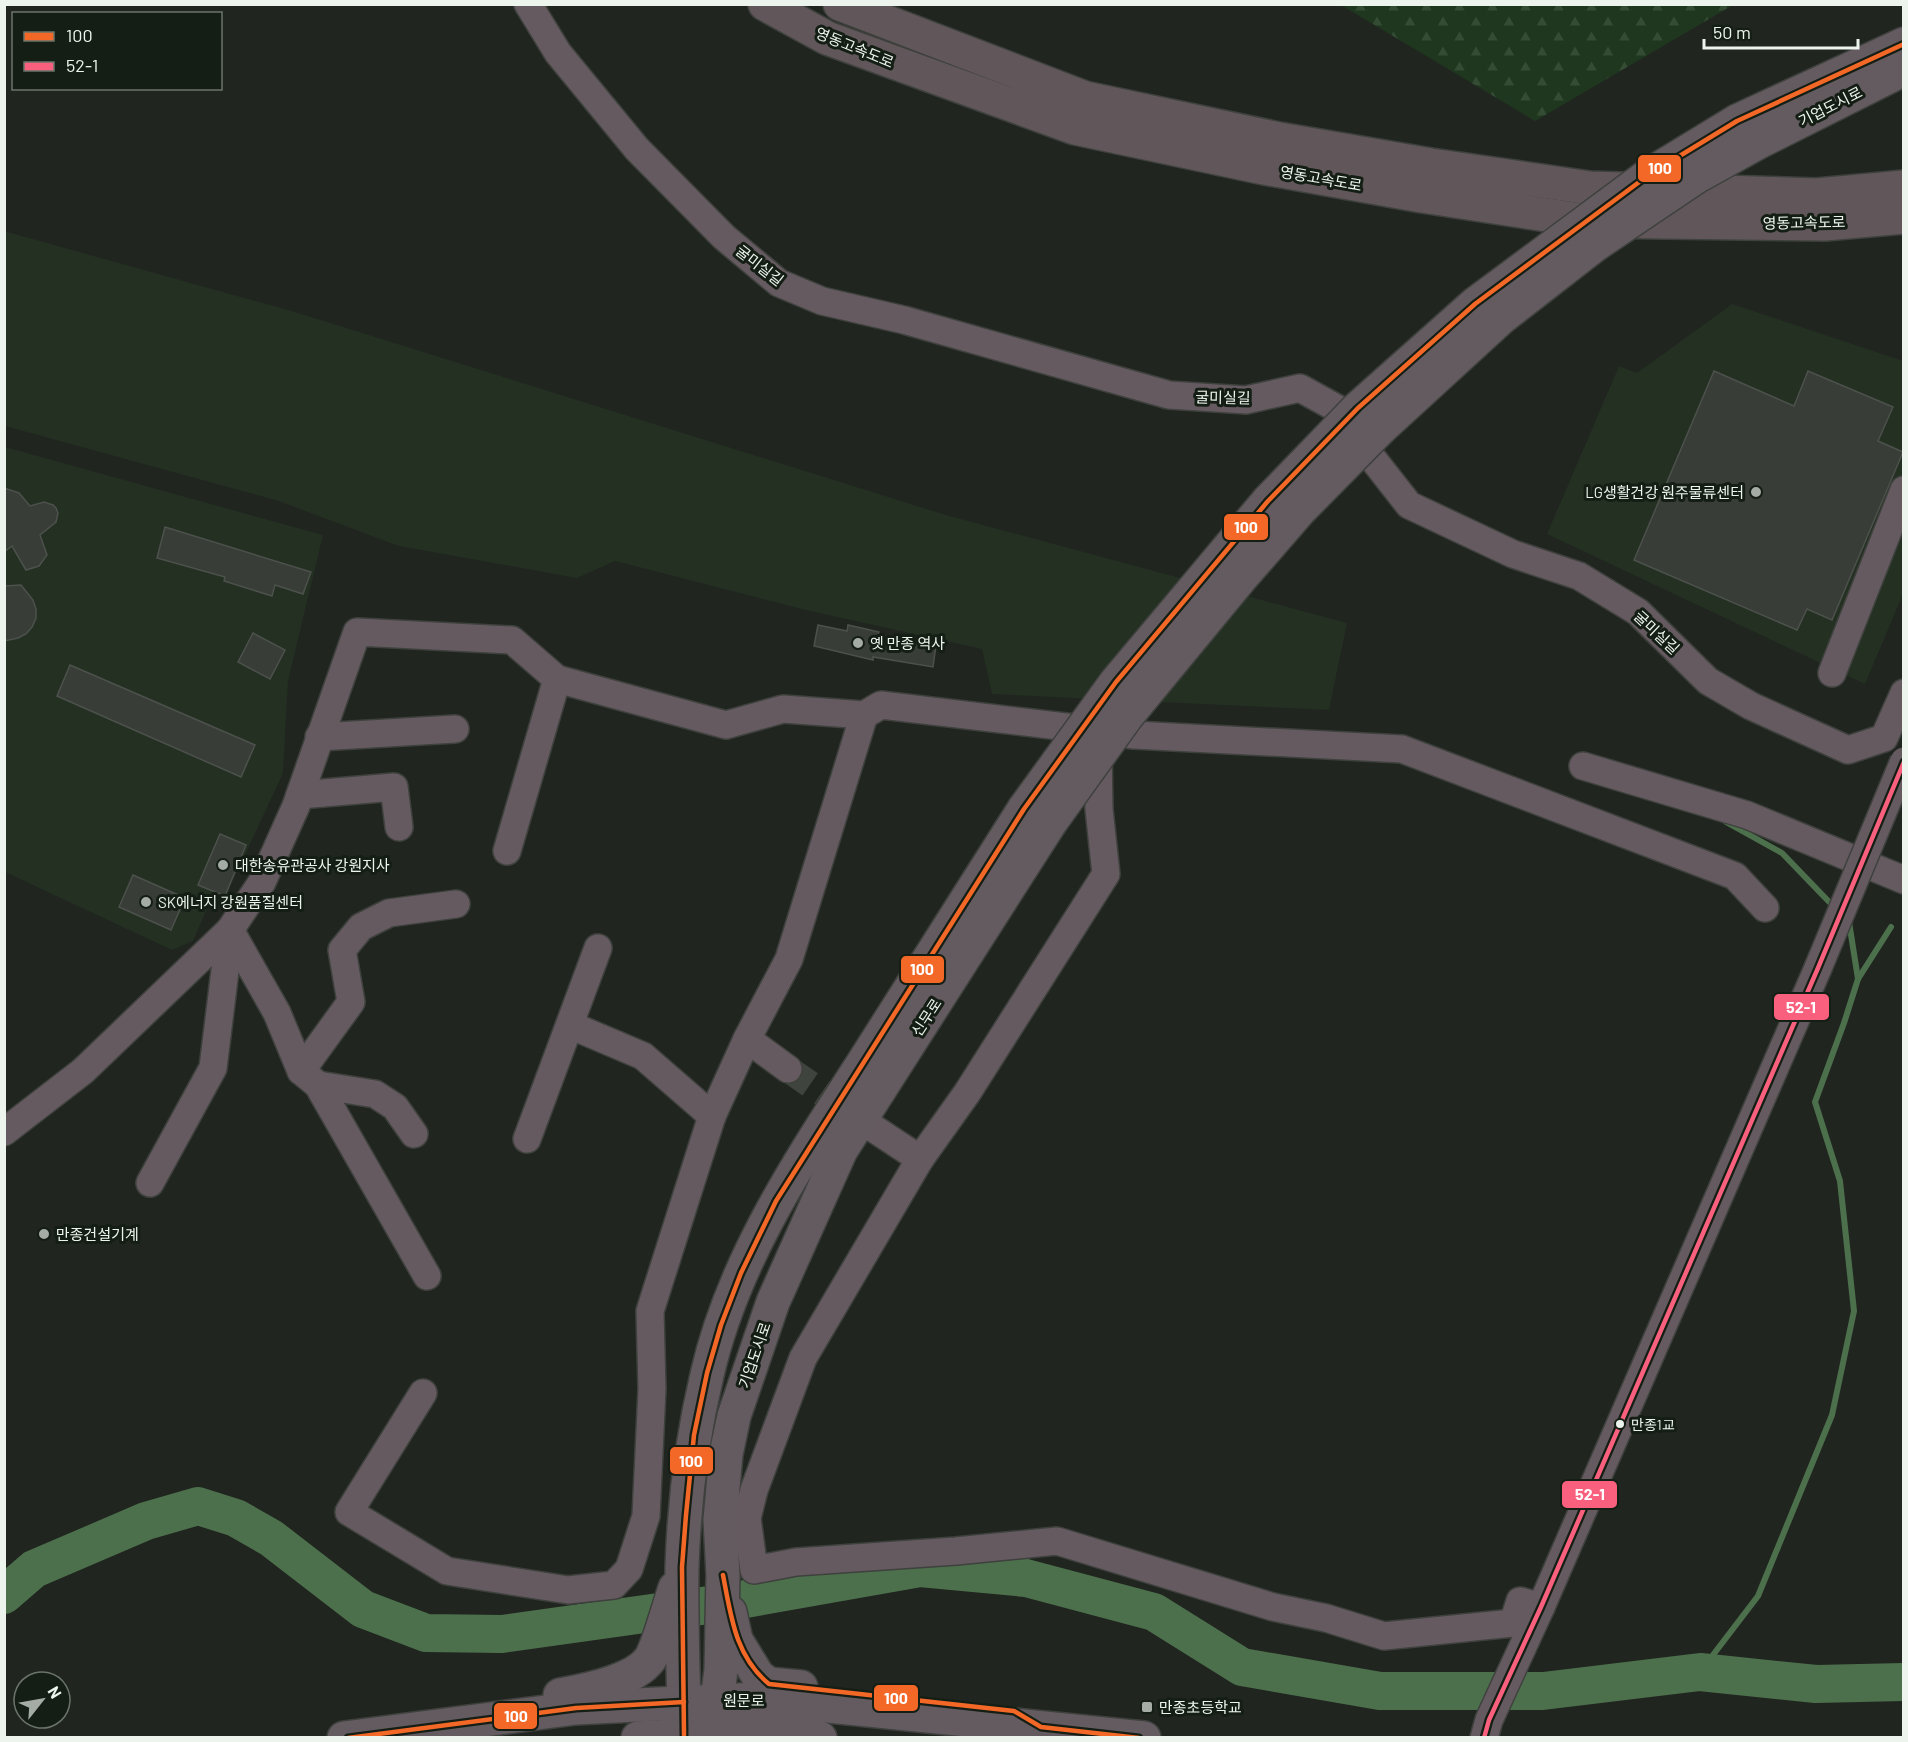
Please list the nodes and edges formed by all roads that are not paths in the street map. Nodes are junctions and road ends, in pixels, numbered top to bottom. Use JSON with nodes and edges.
{"nodes":[{"id":1,"x":528,"y":4,"type":"edge"},
{"id":2,"x":765,"y":4,"type":"edge"},
{"id":3,"x":840,"y":4,"type":"edge"},
{"id":4,"x":1904,"y":44,"type":"edge"},
{"id":5,"x":1904,"y":69,"type":"edge"},
{"id":6,"x":1747,"y":132,"type":"junction"},
{"id":7,"x":1904,"y":187,"type":"edge"},
{"id":8,"x":1904,"y":217,"type":"edge"},
{"id":9,"x":1904,"y":490,"type":"edge"},
{"id":10,"x":1832,"y":673,"type":"dead end"},
{"id":11,"x":557,"y":679,"type":"junction"},
{"id":12,"x":1904,"y":693,"type":"edge"},
{"id":13,"x":864,"y":715,"type":"junction"},
{"id":14,"x":455,"y":729,"type":"dead end"},
{"id":15,"x":1098,"y":731,"type":"junction"},
{"id":16,"x":320,"y":736,"type":"junction"},
{"id":17,"x":1884,"y":738,"type":"junction"},
{"id":18,"x":1904,"y":760,"type":"edge"},
{"id":19,"x":1583,"y":766,"type":"dead end"},
{"id":20,"x":300,"y":795,"type":"junction"},
{"id":21,"x":399,"y":827,"type":"dead end"},
{"id":22,"x":507,"y":851,"type":"dead end"},
{"id":23,"x":1904,"y":880,"type":"edge"},
{"id":24,"x":456,"y":904,"type":"dead end"},
{"id":25,"x":1765,"y":908,"type":"dead end"},
{"id":26,"x":230,"y":930,"type":"junction"},
{"id":27,"x":598,"y":948,"type":"dead end"},
{"id":28,"x":570,"y":1025,"type":"junction"},
{"id":29,"x":747,"y":1039,"type":"junction"},
{"id":30,"x":788,"y":1069,"type":"tunnel mouth"},
{"id":31,"x":310,"y":1078,"type":"junction"},
{"id":32,"x":712,"y":1116,"type":"junction"},
{"id":33,"x":873,"y":1128,"type":"tunnel mouth"},
{"id":34,"x":4,"y":1132,"type":"edge"},
{"id":35,"x":414,"y":1134,"type":"dead end"},
{"id":36,"x":527,"y":1139,"type":"dead end"},
{"id":37,"x":830,"y":1141,"type":"junction"},
{"id":38,"x":920,"y":1159,"type":"junction"},
{"id":39,"x":150,"y":1183,"type":"dead end"},
{"id":40,"x":427,"y":1276,"type":"dead end"},
{"id":41,"x":423,"y":1393,"type":"dead end"},
{"id":42,"x":647,"y":1484,"type":"junction"},
{"id":43,"x":689,"y":1486,"type":"junction"},
{"id":44,"x":733,"y":1519,"type":"junction"},
{"id":45,"x":682,"y":1567,"type":"junction"},
{"id":46,"x":723,"y":1575,"type":"junction"},
{"id":47,"x":1541,"y":1607,"type":"junction"},
{"id":48,"x":719,"y":1685,"type":"junction"},
{"id":49,"x":684,"y":1689,"type":"junction"},
{"id":50,"x":453,"y":1723,"type":"junction"},
{"id":51,"x":1041,"y":1727,"type":"junction"},
{"id":52,"x":1486,"y":1729,"type":"edge"},
{"id":53,"x":717,"y":1735,"type":"edge"},
{"id":54,"x":684,"y":1736,"type":"edge"},
{"id":55,"x":344,"y":1737,"type":"edge"},
{"id":56,"x":638,"y":1737,"type":"edge"},
{"id":57,"x":820,"y":1737,"type":"edge"},
{"id":58,"x":1144,"y":1737,"type":"edge"}],
"edges":[{"from":1,"to":17,"type":"street","name":"굴미실길"},
{"from":2,"to":8,"type":"highway","name":"영동고속도로"},
{"from":3,"to":7,"type":"highway","name":"영동고속도로"},
{"from":4,"to":6,"type":"main road","name":"기업도시로"},
{"from":5,"to":6,"type":"main road","name":"기업도시로"},
{"from":6,"to":37,"type":"main road","name":"신무로","bridge":true},
{"from":9,"to":10,"type":"street"},
{"from":11,"to":13,"type":"street"},
{"from":11,"to":16,"type":"street"},
{"from":11,"to":22,"type":"street"},
{"from":12,"to":17,"type":"street"},
{"from":13,"to":15,"type":"street"},
{"from":13,"to":29,"type":"street"},
{"from":14,"to":16,"type":"street"},
{"from":15,"to":25,"type":"street"},
{"from":15,"to":38,"type":"street"},
{"from":16,"to":20,"type":"street"},
{"from":17,"to":18,"type":"street"},
{"from":18,"to":47,"type":"street","bridge":true},
{"from":19,"to":23,"type":"street"},
{"from":20,"to":21,"type":"street"},
{"from":20,"to":26,"type":"street"},
{"from":24,"to":31,"type":"street"},
{"from":26,"to":31,"type":"street"},
{"from":26,"to":34,"type":"street"},
{"from":26,"to":39,"type":"street"},
{"from":27,"to":28,"type":"street"},
{"from":28,"to":32,"type":"street"},
{"from":28,"to":36,"type":"street"},
{"from":29,"to":30,"type":"street"},
{"from":29,"to":32,"type":"street"},
{"from":31,"to":35,"type":"street"},
{"from":31,"to":40,"type":"street"},
{"from":32,"to":42,"type":"street"},
{"from":33,"to":38,"type":"street"},
{"from":37,"to":43,"type":"main road"},
{"from":37,"to":44,"type":"main road","name":"기업도시로"},
{"from":38,"to":44,"type":"street"},
{"from":41,"to":42,"type":"street"},
{"from":42,"to":43,"type":"street"},
{"from":43,"to":45,"type":"main road"},
{"from":44,"to":46,"type":"main road","name":"기업도시로"},
{"from":44,"to":47,"type":"street"},
{"from":45,"to":49,"type":"main road"},
{"from":45,"to":50,"type":"main road"},
{"from":46,"to":48,"type":"main road"},
{"from":46,"to":51,"type":"main road"},
{"from":47,"to":52,"type":"street"},
{"from":48,"to":49,"type":"main road","name":"원문로"},
{"from":48,"to":51,"type":"main road","name":"원문로"},
{"from":48,"to":53,"type":"main road"},
{"from":49,"to":50,"type":"main road","name":"원문로"},
{"from":49,"to":54,"type":"main road"},
{"from":50,"to":55,"type":"main road","name":"원문로"},
{"from":51,"to":58,"type":"main road","name":"원문로"},
{"from":53,"to":54,"type":"main road","name":"원문로"},
{"from":53,"to":57,"type":"main road","name":"원문로"},
{"from":54,"to":56,"type":"main road","name":"원문로"}]}
